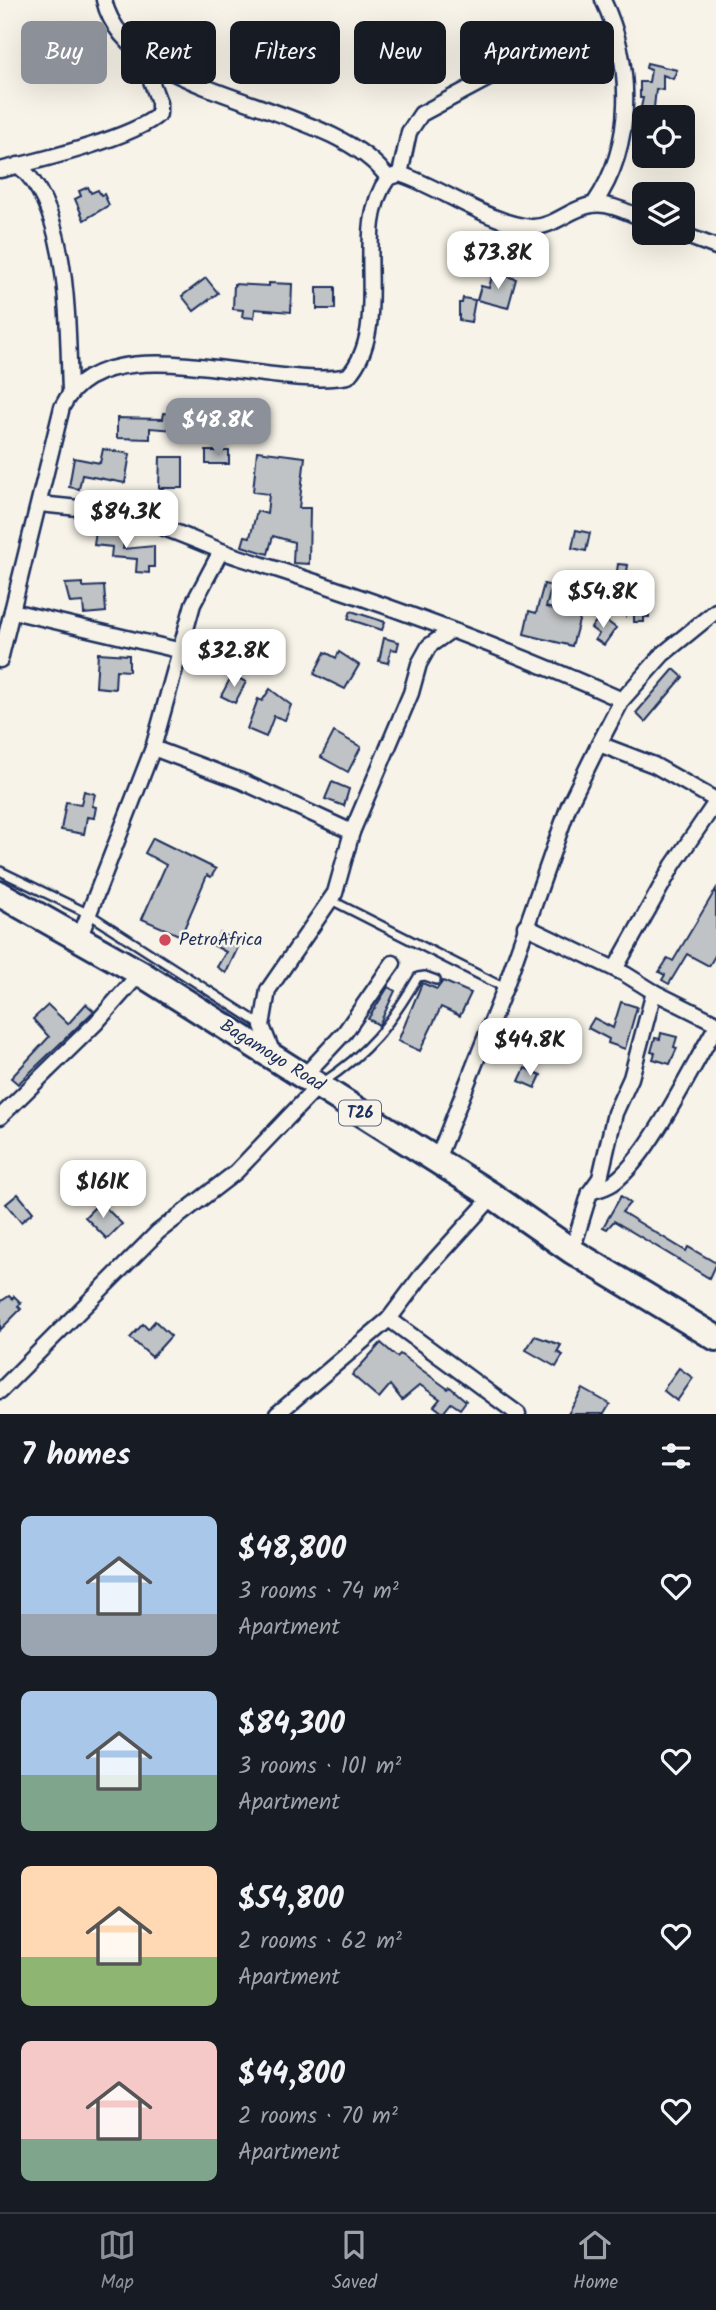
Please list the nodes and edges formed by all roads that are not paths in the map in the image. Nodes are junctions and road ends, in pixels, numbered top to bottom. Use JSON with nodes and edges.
{"nodes":[{"id":1,"x":104,"y":0,"type":"edge"},
{"id":2,"x":604,"y":0,"type":"edge"},
{"id":3,"x":121,"y":35,"type":"edge"},
{"id":4,"x":152,"y":84,"type":"edge"},
{"id":5,"x":202,"y":84,"type":"edge"},
{"id":6,"x":477,"y":84,"type":"edge"},
{"id":7,"x":18,"y":165,"type":"junction"},
{"id":8,"x":0,"y":170,"type":"edge"},
{"id":9,"x":394,"y":176,"type":"junction"},
{"id":10,"x":594,"y":204,"type":"junction"},
{"id":11,"x":632,"y":215,"type":"edge"},
{"id":12,"x":695,"y":239,"type":"edge"},
{"id":13,"x":716,"y":247,"type":"edge"},
{"id":14,"x":70,"y":390,"type":"junction"},
{"id":15,"x":39,"y":504,"type":"junction"},
{"id":16,"x":221,"y":551,"type":"junction"},
{"id":17,"x":12,"y":611,"type":"junction"},
{"id":18,"x":716,"y":611,"type":"edge"},
{"id":19,"x":450,"y":631,"type":"junction"},
{"id":20,"x":182,"y":651,"type":"junction"},
{"id":21,"x":0,"y":660,"type":"edge"},
{"id":22,"x":622,"y":700,"type":"junction"},
{"id":23,"x":599,"y":744,"type":"junction"},
{"id":24,"x":153,"y":748,"type":"junction"},
{"id":25,"x":716,"y":801,"type":"edge"},
{"id":26,"x":352,"y":832,"type":"junction"},
{"id":27,"x":0,"y":871,"type":"edge"},
{"id":28,"x":0,"y":894,"type":"edge"},
{"id":29,"x":331,"y":900,"type":"junction"},
{"id":30,"x":89,"y":914,"type":"junction"},
{"id":31,"x":525,"y":926,"type":"junction"},
{"id":32,"x":79,"y":939,"type":"junction"},
{"id":33,"x":393,"y":963,"type":"dead end"},
{"id":34,"x":615,"y":969,"type":"junction"},
{"id":35,"x":140,"y":973,"type":"junction"},
{"id":36,"x":436,"y":981,"type":"dead end"},
{"id":37,"x":505,"y":988,"type":"junction"},
{"id":38,"x":654,"y":992,"type":"junction"},
{"id":39,"x":716,"y":1025,"type":"edge"},
{"id":40,"x":262,"y":1026,"type":"junction"},
{"id":41,"x":275,"y":1058,"type":"junction"},
{"id":42,"x":311,"y":1081,"type":"junction"},
{"id":43,"x":0,"y":1117,"type":"edge"},
{"id":44,"x":436,"y":1162,"type":"junction"},
{"id":45,"x":590,"y":1192,"type":"junction"},
{"id":46,"x":493,"y":1196,"type":"junction"},
{"id":47,"x":572,"y":1251,"type":"junction"},
{"id":48,"x":389,"y":1319,"type":"junction"},
{"id":49,"x":716,"y":1338,"type":"edge"},
{"id":50,"x":0,"y":1391,"type":"edge"},
{"id":51,"x":277,"y":1414,"type":"edge"},
{"id":52,"x":518,"y":1414,"type":"edge"}],
"edges":[{"from":1,"to":3,"type":"street"},
{"from":2,"to":10,"type":"street"},
{"from":4,"to":7,"type":"street"},
{"from":5,"to":9,"type":"street"},
{"from":6,"to":9,"type":"street"},
{"from":7,"to":8,"type":"street"},
{"from":7,"to":14,"type":"street"},
{"from":9,"to":10,"type":"street"},
{"from":9,"to":14,"type":"street"},
{"from":10,"to":11,"type":"street"},
{"from":12,"to":13,"type":"street"},
{"from":14,"to":15,"type":"street"},
{"from":15,"to":16,"type":"street"},
{"from":15,"to":17,"type":"street"},
{"from":16,"to":19,"type":"street"},
{"from":16,"to":20,"type":"street"},
{"from":17,"to":20,"type":"street"},
{"from":17,"to":21,"type":"street"},
{"from":18,"to":22,"type":"street"},
{"from":19,"to":22,"type":"street"},
{"from":19,"to":26,"type":"street"},
{"from":20,"to":24,"type":"street"},
{"from":22,"to":23,"type":"street"},
{"from":23,"to":25,"type":"street"},
{"from":23,"to":31,"type":"street"},
{"from":24,"to":26,"type":"street"},
{"from":24,"to":30,"type":"street"},
{"from":25,"to":34,"type":"street"},
{"from":26,"to":29,"type":"street"},
{"from":27,"to":30,"type":"lane"},
{"from":28,"to":32,"type":"highway","name":"Bagamoyo Road","number":"T26"},
{"from":29,"to":37,"type":"lane"},
{"from":29,"to":40,"type":"street"},
{"from":30,"to":32,"type":"street"},
{"from":30,"to":40,"type":"lane"},
{"from":31,"to":34,"type":"street"},
{"from":31,"to":37,"type":"street"},
{"from":32,"to":35,"type":"highway","name":"Bagamoyo Road","number":"T26"},
{"from":33,"to":42,"type":"street"},
{"from":34,"to":38,"type":"street"},
{"from":35,"to":41,"type":"highway","name":"Bagamoyo Road","number":"T26"},
{"from":35,"to":43,"type":"street"},
{"from":36,"to":42,"type":"lane"},
{"from":37,"to":44,"type":"street"},
{"from":38,"to":39,"type":"street"},
{"from":38,"to":45,"type":"street"},
{"from":39,"to":45,"type":"street"},
{"from":40,"to":41,"type":"street"},
{"from":41,"to":42,"type":"highway","name":"Bagamoyo Road","number":"T26"},
{"from":42,"to":44,"type":"highway","name":"Bagamoyo Road","number":"T26"},
{"from":42,"to":50,"type":"street"},
{"from":44,"to":46,"type":"highway","name":"Bagamoyo Road","number":"T26"},
{"from":45,"to":47,"type":"street"},
{"from":46,"to":47,"type":"highway","name":"Bagamoyo Road","number":"T26"},
{"from":46,"to":48,"type":"street"},
{"from":47,"to":49,"type":"highway","name":"Bagamoyo Road","number":"T26"},
{"from":48,"to":51,"type":"street"},
{"from":48,"to":52,"type":"street"}]}
